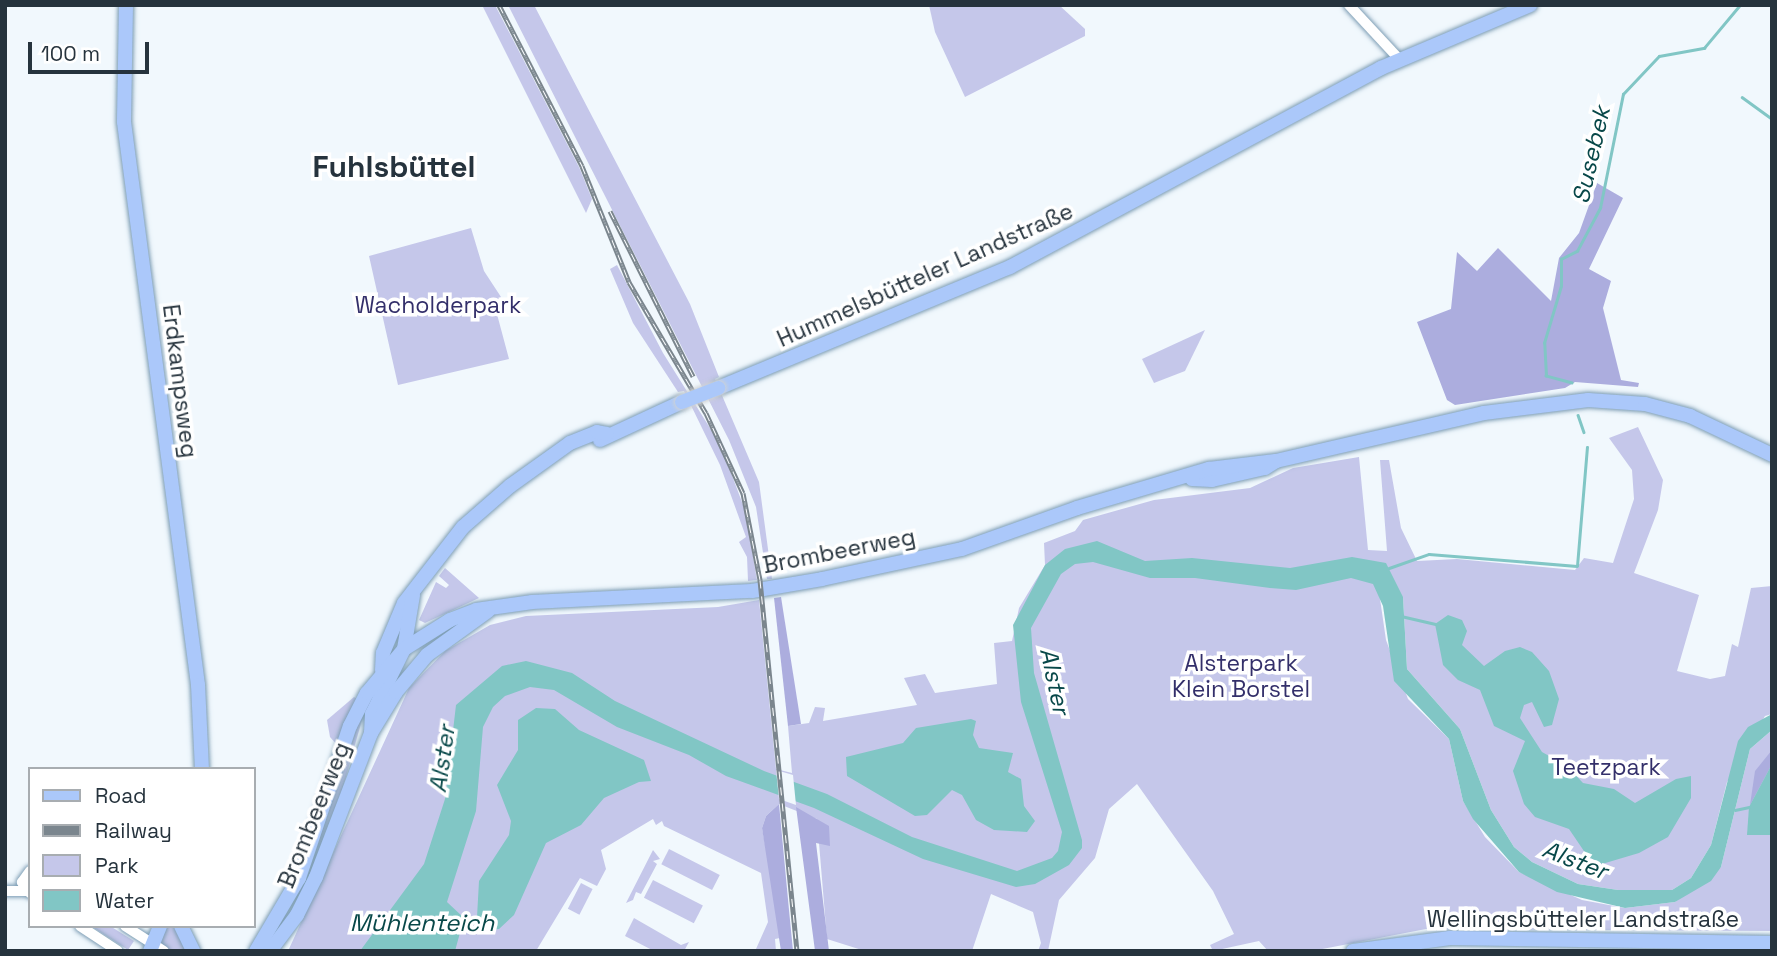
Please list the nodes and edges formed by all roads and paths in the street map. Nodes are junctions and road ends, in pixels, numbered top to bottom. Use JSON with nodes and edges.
{"nodes":[{"id":1,"x":126,"y":5,"type":"edge"},
{"id":2,"x":1349,"y":5,"type":"edge"},
{"id":3,"x":1530,"y":5,"type":"edge"},
{"id":4,"x":1400,"y":60,"type":"junction"},
{"id":5,"x":1772,"y":455,"type":"edge"},
{"id":6,"x":413,"y":595,"type":"junction"},
{"id":7,"x":488,"y":611,"type":"junction"},
{"id":8,"x":404,"y":649,"type":"junction"},
{"id":9,"x":382,"y":670,"type":"junction"},
{"id":10,"x":371,"y":733,"type":"junction"},
{"id":11,"x":200,"y":767,"type":"edge"},
{"id":12,"x":5,"y":886,"type":"edge"},
{"id":13,"x":26,"y":889,"type":"edge"},
{"id":14,"x":5,"y":891,"type":"edge"},
{"id":15,"x":83,"y":928,"type":"edge"},
{"id":16,"x":128,"y":928,"type":"edge"},
{"id":17,"x":160,"y":928,"type":"edge"},
{"id":18,"x":182,"y":928,"type":"edge"},
{"id":19,"x":1772,"y":943,"type":"edge"},
{"id":20,"x":155,"y":948,"type":"edge"},
{"id":21,"x":275,"y":948,"type":"edge"},
{"id":22,"x":118,"y":951,"type":"edge"},
{"id":23,"x":193,"y":951,"type":"edge"},
{"id":24,"x":256,"y":951,"type":"edge"},
{"id":25,"x":1353,"y":951,"type":"edge"}],
"edges":[{"from":1,"to":11,"type":"main road","name":"Erdkampsweg"},
{"from":2,"to":4,"type":"street"},
{"from":3,"to":4,"type":"main road","name":"Hummelsbütteler Landstraße"},
{"from":4,"to":6,"type":"main road","name":"Hummelsbütteler Landstraße","bridge":true},
{"from":5,"to":7,"type":"main road","name":"Brombeerweg"},
{"from":6,"to":8,"type":"main road","name":"Hummelsbütteler Landstraße"},
{"from":6,"to":9,"type":"main road","name":"Hummelsbütteler Landstraße"},
{"from":7,"to":8,"type":"main road","name":"Brombeerweg"},
{"from":7,"to":10,"type":"main road","name":"Brombeerweg"},
{"from":8,"to":9,"type":"main road","name":"Brombeerweg"},
{"from":8,"to":10,"type":"main road","name":"Hummelsbütteler Landstraße"},
{"from":9,"to":24,"type":"main road","name":"Brombeerweg"},
{"from":10,"to":21,"type":"main road","name":"Brombeerweg"},
{"from":12,"to":13,"type":"street"},
{"from":13,"to":14,"type":"street"},
{"from":15,"to":22,"type":"street"},
{"from":16,"to":20,"type":"street"},
{"from":17,"to":20,"type":"main road"},
{"from":18,"to":23,"type":"main road"},
{"from":19,"to":25,"type":"main road","name":"Wellingsbütteler Landstraße"}]}
